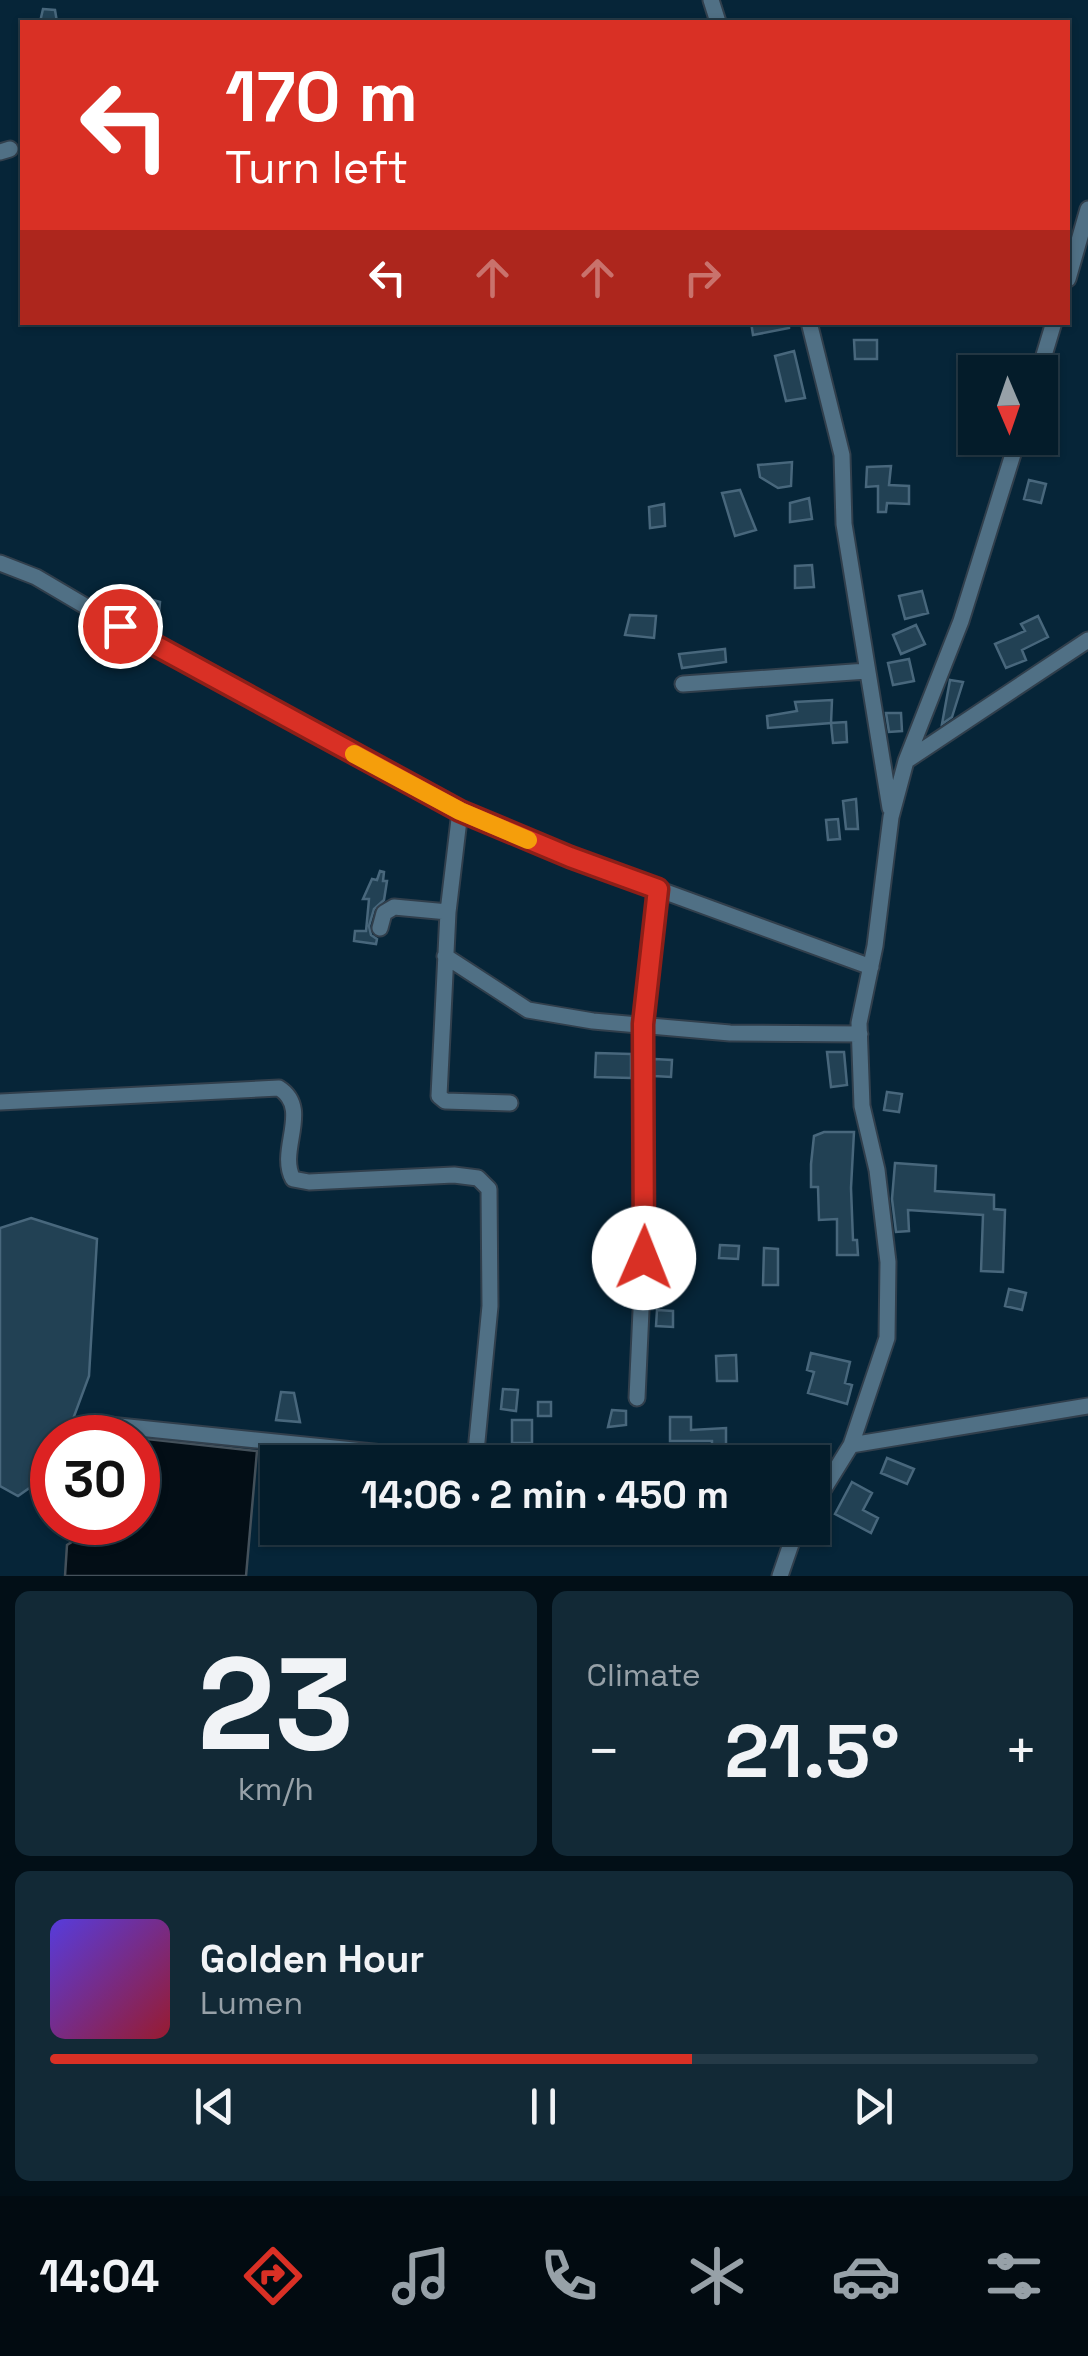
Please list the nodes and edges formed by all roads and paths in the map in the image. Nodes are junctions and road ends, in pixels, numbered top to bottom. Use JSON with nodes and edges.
{"nodes":[{"id":1,"x":1088,"y":210,"type":"edge"},
{"id":2,"x":1070,"y":272,"type":"edge"},
{"id":3,"x":810,"y":325,"type":"edge"},
{"id":4,"x":1053,"y":325,"type":"edge"},
{"id":5,"x":1044,"y":355,"type":"edge"},
{"id":6,"x":1013,"y":455,"type":"edge"},
{"id":7,"x":0,"y":562,"type":"edge"},
{"id":8,"x":1088,"y":640,"type":"edge"},
{"id":9,"x":867,"y":672,"type":"junction"},
{"id":10,"x":683,"y":684,"type":"dead end"},
{"id":11,"x":906,"y":761,"type":"junction"},
{"id":12,"x":460,"y":811,"type":"junction"},
{"id":13,"x":892,"y":816,"type":"junction"},
{"id":14,"x":658,"y":889,"type":"junction"},
{"id":15,"x":448,"y":912,"type":"junction"},
{"id":16,"x":380,"y":928,"type":"dead end"},
{"id":17,"x":445,"y":956,"type":"junction"},
{"id":18,"x":871,"y":968,"type":"junction"},
{"id":19,"x":643,"y":1024,"type":"junction"},
{"id":20,"x":860,"y":1034,"type":"junction"},
{"id":21,"x":0,"y":1102,"type":"edge"},
{"id":22,"x":510,"y":1103,"type":"dead end"},
{"id":23,"x":638,"y":1398,"type":"dead end"},
{"id":24,"x":1088,"y":1406,"type":"edge"},
{"id":25,"x":160,"y":1430,"type":"edge"},
{"id":26,"x":305,"y":1445,"type":"edge"},
{"id":27,"x":477,"y":1445,"type":"edge"},
{"id":28,"x":851,"y":1445,"type":"junction"},
{"id":29,"x":830,"y":1479,"type":"edge"},
{"id":30,"x":790,"y":1545,"type":"edge"},
{"id":31,"x":780,"y":1576,"type":"edge"}],
"edges":[{"from":1,"to":2,"type":"street"},
{"from":3,"to":9,"type":"street"},
{"from":4,"to":5,"type":"street"},
{"from":6,"to":11,"type":"street"},
{"from":7,"to":12,"type":"street"},
{"from":8,"to":11,"type":"street"},
{"from":9,"to":10,"type":"street"},
{"from":9,"to":13,"type":"street"},
{"from":11,"to":13,"type":"street"},
{"from":12,"to":14,"type":"street"},
{"from":12,"to":15,"type":"street"},
{"from":13,"to":18,"type":"street"},
{"from":14,"to":18,"type":"street"},
{"from":14,"to":19,"type":"street"},
{"from":15,"to":16,"type":"street"},
{"from":15,"to":17,"type":"street"},
{"from":17,"to":19,"type":"street"},
{"from":17,"to":22,"type":"street"},
{"from":18,"to":20,"type":"street"},
{"from":19,"to":20,"type":"street"},
{"from":19,"to":23,"type":"street"},
{"from":20,"to":28,"type":"street"},
{"from":21,"to":27,"type":"street"},
{"from":24,"to":28,"type":"street"},
{"from":25,"to":26,"type":"street"},
{"from":28,"to":29,"type":"street"},
{"from":30,"to":31,"type":"street"}]}
